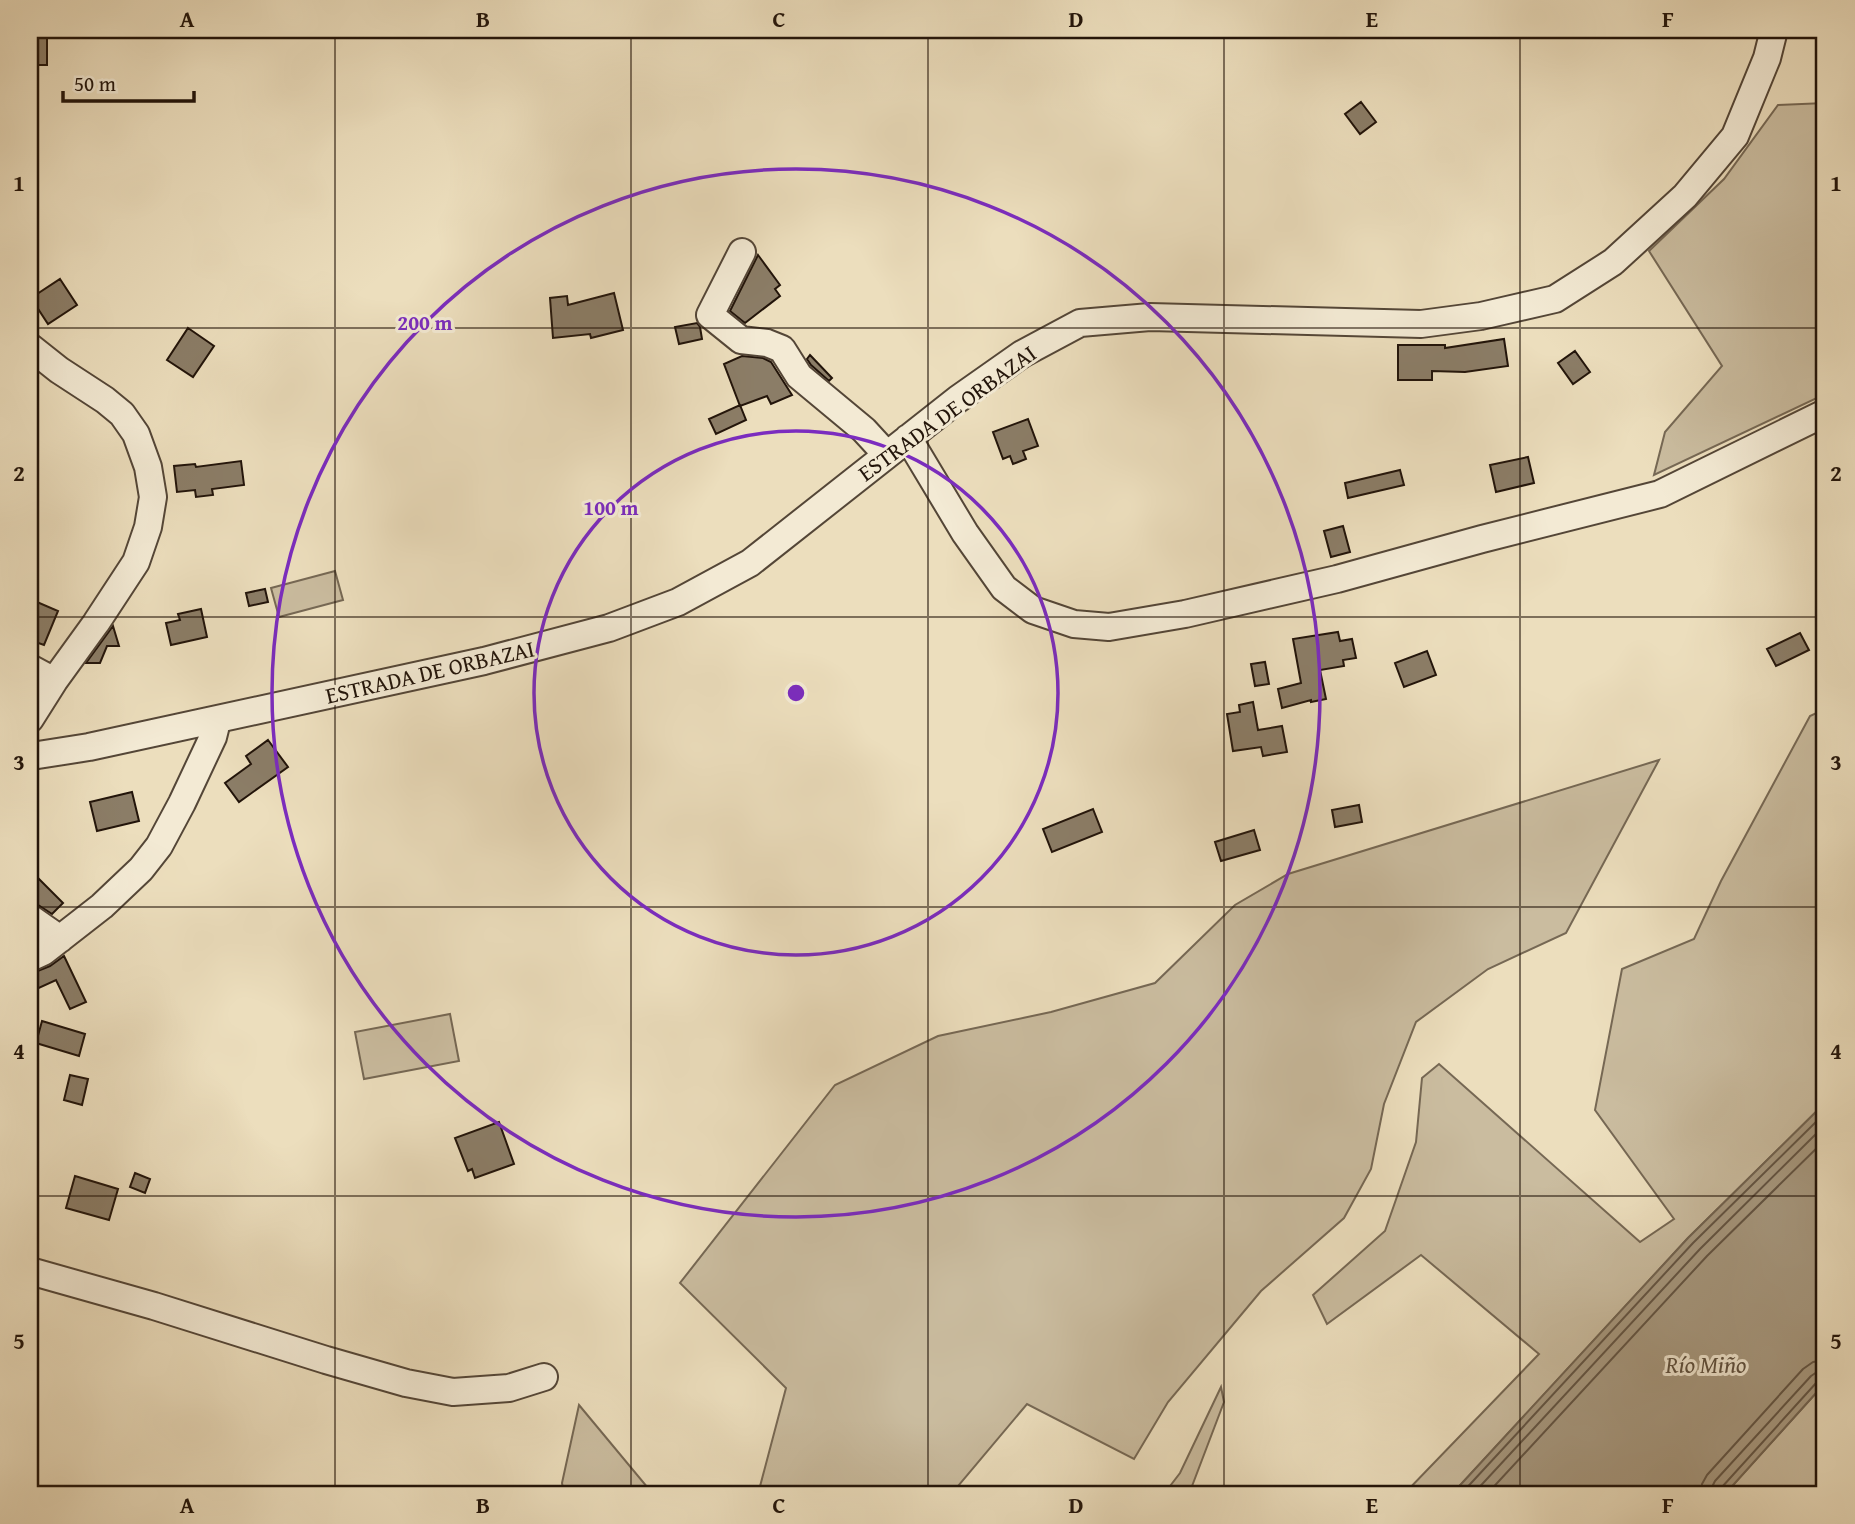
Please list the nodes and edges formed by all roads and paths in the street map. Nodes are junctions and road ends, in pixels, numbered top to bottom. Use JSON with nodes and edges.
{"nodes":[{"id":1,"x":1774,"y":30,"type":"edge"},
{"id":2,"x":741,"y":252,"type":"dead end"},
{"id":3,"x":30,"y":347,"type":"edge"},
{"id":4,"x":1825,"y":413,"type":"edge"},
{"id":5,"x":908,"y":439,"type":"junction"},
{"id":6,"x":887,"y":455,"type":"junction"},
{"id":7,"x":30,"y":668,"type":"edge"},
{"id":8,"x":54,"y":681,"type":"junction"},
{"id":9,"x":30,"y":719,"type":"edge"},
{"id":10,"x":217,"y":720,"type":"junction"},
{"id":11,"x":30,"y":755,"type":"edge"},
{"id":12,"x":30,"y":918,"type":"edge"},
{"id":13,"x":60,"y":939,"type":"junction"},
{"id":14,"x":30,"y":958,"type":"edge"},
{"id":15,"x":30,"y":1271,"type":"edge"},
{"id":16,"x":544,"y":1377,"type":"dead end"}],
"edges":[{"from":1,"to":5,"type":"street","name":"ESTRADA DE ORBAZAI"},
{"from":2,"to":6,"type":"street"},
{"from":3,"to":8,"type":"street"},
{"from":4,"to":5,"type":"street"},
{"from":5,"to":6,"type":"street","name":"ESTRADA DE ORBAZAI"},
{"from":6,"to":10,"type":"street","name":"ESTRADA DE ORBAZAI"},
{"from":7,"to":8,"type":"street"},
{"from":8,"to":9,"type":"street"},
{"from":10,"to":11,"type":"street","name":"ESTRADA DE ORBAZAI"},
{"from":10,"to":13,"type":"street"},
{"from":12,"to":13,"type":"street"},
{"from":13,"to":14,"type":"street"},
{"from":15,"to":16,"type":"street"}]}
